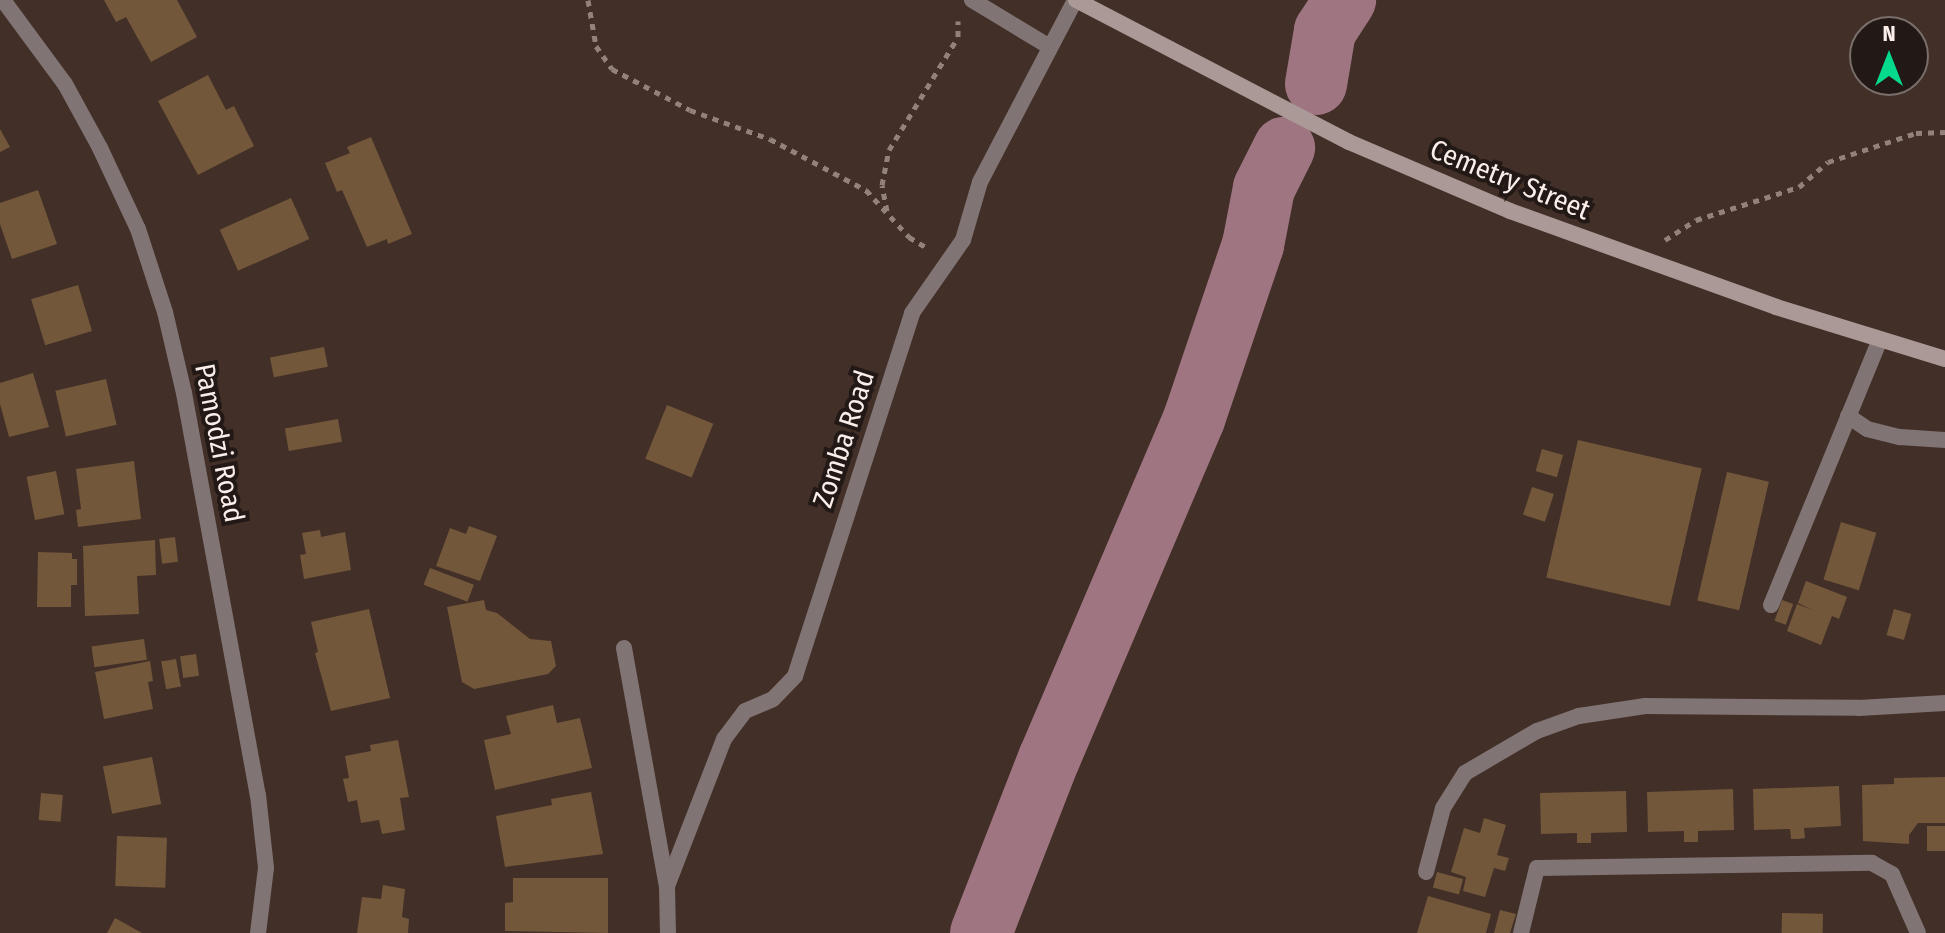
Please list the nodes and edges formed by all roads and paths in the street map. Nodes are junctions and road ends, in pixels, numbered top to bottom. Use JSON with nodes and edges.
{"nodes":[{"id":1,"x":3,"y":0,"type":"edge"},
{"id":2,"x":588,"y":0,"type":"edge"},
{"id":3,"x":1076,"y":0,"type":"edge"},
{"id":4,"x":965,"y":4,"type":"edge"},
{"id":5,"x":1050,"y":47,"type":"junction"},
{"id":6,"x":1945,"y":132,"type":"edge"},
{"id":7,"x":887,"y":212,"type":"junction"},
{"id":8,"x":1638,"y":258,"type":"junction"},
{"id":9,"x":943,"y":268,"type":"junction"},
{"id":10,"x":1880,"y":339,"type":"junction"},
{"id":11,"x":1945,"y":359,"type":"edge"},
{"id":12,"x":1848,"y":416,"type":"junction"},
{"id":13,"x":1945,"y":440,"type":"edge"},
{"id":14,"x":1771,"y":605,"type":"dead end"},
{"id":15,"x":624,"y":648,"type":"dead end"},
{"id":16,"x":1945,"y":703,"type":"edge"},
{"id":17,"x":1426,"y":872,"type":"dead end"},
{"id":18,"x":667,"y":886,"type":"junction"},
{"id":19,"x":258,"y":933,"type":"edge"},
{"id":20,"x":668,"y":933,"type":"edge"},
{"id":21,"x":1521,"y":933,"type":"edge"},
{"id":22,"x":1918,"y":933,"type":"edge"}],
"edges":[{"from":1,"to":19,"type":"street","name":"Pamodzi Road"},
{"from":2,"to":7,"type":"path"},
{"from":3,"to":5,"type":"street","name":"Zomba Road"},
{"from":3,"to":8,"type":"street","name":"Cemetry Street"},
{"from":4,"to":5,"type":"street"},
{"from":4,"to":7,"type":"path"},
{"from":5,"to":9,"type":"street","name":"Zomba Road"},
{"from":6,"to":8,"type":"path"},
{"from":7,"to":9,"type":"path"},
{"from":8,"to":10,"type":"street","name":"Cemetry Street"},
{"from":9,"to":18,"type":"street","name":"Zomba Road"},
{"from":10,"to":11,"type":"street","name":"Cemetry Street"},
{"from":10,"to":12,"type":"street"},
{"from":12,"to":13,"type":"street"},
{"from":12,"to":14,"type":"street"},
{"from":15,"to":18,"type":"street","name":"Zomba Road"},
{"from":16,"to":17,"type":"street"},
{"from":18,"to":20,"type":"street","name":"Zomba Road"},
{"from":21,"to":22,"type":"street"}]}
